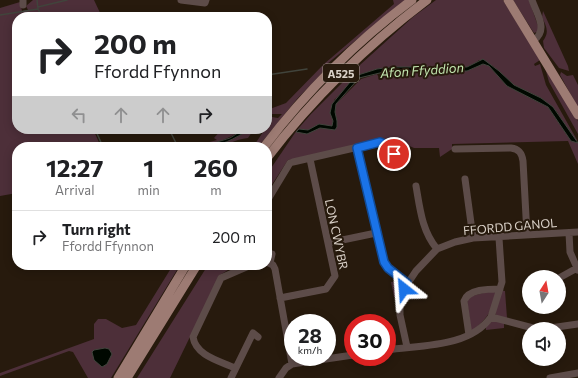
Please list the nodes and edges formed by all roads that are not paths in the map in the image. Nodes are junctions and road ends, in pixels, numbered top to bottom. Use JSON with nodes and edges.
{"nodes":[{"id":1,"x":181,"y":0,"type":"edge"},
{"id":2,"x":206,"y":0,"type":"edge"},
{"id":3,"x":412,"y":0,"type":"edge"},
{"id":4,"x":427,"y":0,"type":"edge"},
{"id":5,"x":508,"y":0,"type":"edge"},
{"id":6,"x":532,"y":0,"type":"edge"},
{"id":7,"x":534,"y":41,"type":"junction"},
{"id":8,"x":578,"y":116,"type":"edge"},
{"id":9,"x":268,"y":142,"type":"edge"},
{"id":10,"x":357,"y":148,"type":"junction"},
{"id":11,"x":394,"y":151,"type":"dead end"},
{"id":12,"x":460,"y":151,"type":"dead end"},
{"id":13,"x":272,"y":152,"type":"edge"},
{"id":14,"x":310,"y":159,"type":"junction"},
{"id":15,"x":465,"y":179,"type":"dead end"},
{"id":16,"x":416,"y":186,"type":"dead end"},
{"id":17,"x":423,"y":191,"type":"dead end"},
{"id":18,"x":272,"y":193,"type":"edge"},
{"id":19,"x":418,"y":198,"type":"junction"},
{"id":20,"x":578,"y":232,"type":"edge"},
{"id":21,"x":569,"y":233,"type":"junction"},
{"id":22,"x":376,"y":234,"type":"junction"},
{"id":23,"x":527,"y":235,"type":"junction"},
{"id":24,"x":474,"y":238,"type":"junction"},
{"id":25,"x":499,"y":238,"type":"junction"},
{"id":26,"x":328,"y":243,"type":"junction"},
{"id":27,"x":437,"y":250,"type":"junction"},
{"id":28,"x":272,"y":266,"type":"edge"},
{"id":29,"x":578,"y":269,"type":"edge"},
{"id":30,"x":183,"y":270,"type":"edge"},
{"id":31,"x":193,"y":270,"type":"edge"},
{"id":32,"x":237,"y":270,"type":"edge"},
{"id":33,"x":566,"y":275,"type":"edge"},
{"id":34,"x":407,"y":283,"type":"junction"},
{"id":35,"x":500,"y":289,"type":"junction"},
{"id":36,"x":280,"y":298,"type":"junction"},
{"id":37,"x":491,"y":317,"type":"junction"},
{"id":38,"x":284,"y":320,"type":"edge"},
{"id":39,"x":578,"y":324,"type":"edge"},
{"id":40,"x":258,"y":327,"type":"dead end"},
{"id":41,"x":469,"y":335,"type":"junction"},
{"id":42,"x":407,"y":347,"type":"junction"},
{"id":43,"x":396,"y":349,"type":"edge"},
{"id":44,"x":289,"y":366,"type":"edge"},
{"id":45,"x":236,"y":368,"type":"junction"},
{"id":46,"x":578,"y":373,"type":"edge"},
{"id":47,"x":118,"y":378,"type":"edge"},
{"id":48,"x":127,"y":378,"type":"edge"},
{"id":49,"x":231,"y":378,"type":"edge"},
{"id":50,"x":279,"y":378,"type":"edge"},
{"id":51,"x":550,"y":378,"type":"edge"}],
"edges":[{"from":1,"to":2,"type":"street"},
{"from":3,"to":9,"type":"main road","number":"A525"},
{"from":4,"to":13,"type":"main road","number":"A525"},
{"from":5,"to":7,"type":"main road"},
{"from":6,"to":7,"type":"street"},
{"from":7,"to":8,"type":"main road"},
{"from":10,"to":11,"type":"street"},
{"from":10,"to":14,"type":"street"},
{"from":10,"to":22,"type":"street"},
{"from":12,"to":23,"type":"street"},
{"from":14,"to":18,"type":"street"},
{"from":14,"to":26,"type":"street","name":"LON CWYBR"},
{"from":15,"to":24,"type":"street"},
{"from":16,"to":19,"type":"street"},
{"from":17,"to":19,"type":"street"},
{"from":19,"to":27,"type":"street"},
{"from":20,"to":21,"type":"street","name":"FFORDD GANOL"},
{"from":21,"to":23,"type":"street","name":"FFORDD GANOL"},
{"from":21,"to":29,"type":"street"},
{"from":22,"to":26,"type":"street"},
{"from":22,"to":34,"type":"street"},
{"from":23,"to":25,"type":"street","name":"FFORDD GANOL"},
{"from":24,"to":25,"type":"street","name":"FFORDD GANOL"},
{"from":24,"to":27,"type":"street","name":"FFORDD GANOL"},
{"from":25,"to":35,"type":"street"},
{"from":26,"to":36,"type":"street","name":"LON CWYBR"},
{"from":27,"to":34,"type":"street","name":"FFORDD GANOL"},
{"from":28,"to":36,"type":"street"},
{"from":29,"to":33,"type":"street"},
{"from":30,"to":47,"type":"main road"},
{"from":31,"to":48,"type":"main road"},
{"from":32,"to":45,"type":"street"},
{"from":34,"to":42,"type":"street","name":"FFORDD GANOL"},
{"from":35,"to":37,"type":"street"},
{"from":35,"to":41,"type":"street"},
{"from":36,"to":38,"type":"street"},
{"from":37,"to":39,"type":"street"},
{"from":37,"to":41,"type":"street"},
{"from":40,"to":45,"type":"street"},
{"from":41,"to":42,"type":"street"},
{"from":42,"to":43,"type":"street"},
{"from":44,"to":50,"type":"street"},
{"from":45,"to":49,"type":"street"},
{"from":46,"to":51,"type":"street"}]}
